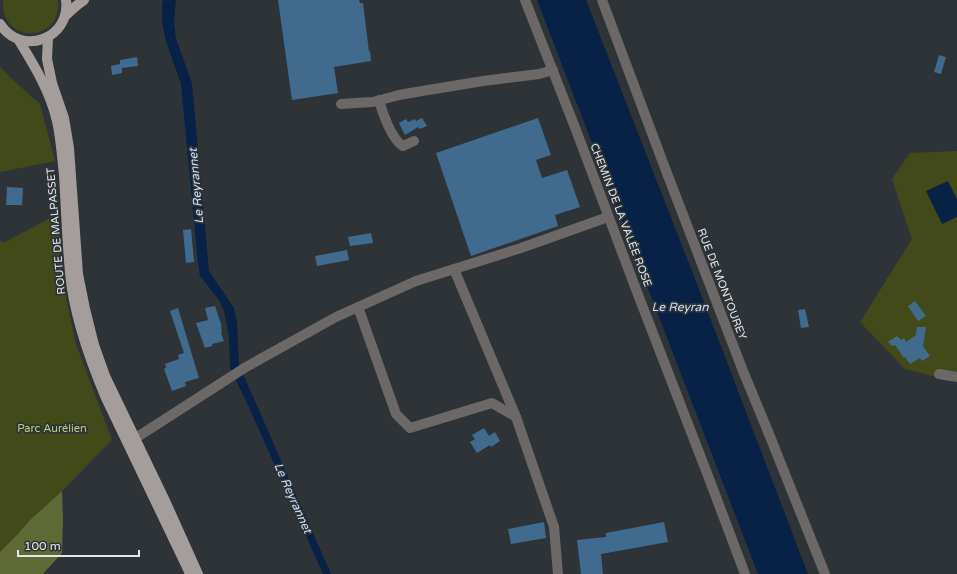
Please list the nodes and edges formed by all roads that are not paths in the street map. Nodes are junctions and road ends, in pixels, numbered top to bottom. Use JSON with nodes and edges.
{"nodes":[{"id":1,"x":66,"y":0,"type":"edge"},
{"id":2,"x":84,"y":0,"type":"edge"},
{"id":3,"x":525,"y":0,"type":"edge"},
{"id":4,"x":602,"y":0,"type":"edge"},
{"id":5,"x":65,"y":16,"type":"junction"},
{"id":6,"x":0,"y":24,"type":"edge"},
{"id":7,"x":48,"y":37,"type":"junction"},
{"id":8,"x":18,"y":39,"type":"junction"},
{"id":9,"x":553,"y":70,"type":"junction"},
{"id":10,"x":380,"y":100,"type":"junction"},
{"id":11,"x":341,"y":104,"type":"dead end"},
{"id":12,"x":414,"y":141,"type":"dead end"},
{"id":13,"x":69,"y":200,"type":"junction"},
{"id":14,"x":608,"y":217,"type":"junction"},
{"id":15,"x":454,"y":269,"type":"junction"},
{"id":16,"x":358,"y":307,"type":"junction"},
{"id":17,"x":939,"y":374,"type":"dead end"},
{"id":18,"x":957,"y":377,"type":"edge"},
{"id":19,"x":516,"y":417,"type":"junction"},
{"id":20,"x":132,"y":441,"type":"junction"},
{"id":21,"x":190,"y":574,"type":"edge"},
{"id":22,"x":198,"y":574,"type":"edge"},
{"id":23,"x":558,"y":574,"type":"edge"},
{"id":24,"x":745,"y":574,"type":"edge"},
{"id":25,"x":825,"y":574,"type":"edge"}],
"edges":[{"from":1,"to":5,"type":"main road"},
{"from":2,"to":5,"type":"main road"},
{"from":3,"to":9,"type":"street","name":"CHEMIN DE LA VALÉE ROSE"},
{"from":4,"to":25,"type":"street","name":"RUE DE MONTOUREY"},
{"from":5,"to":7,"type":"main road"},
{"from":6,"to":8,"type":"main road"},
{"from":7,"to":8,"type":"main road"},
{"from":7,"to":13,"type":"main road","name":"ROUTE DE MALPASSET"},
{"from":8,"to":13,"type":"main road","name":"ROUTE DE MALPASSET"},
{"from":9,"to":10,"type":"street"},
{"from":9,"to":14,"type":"street","name":"CHEMIN DE LA VALÉE ROSE"},
{"from":10,"to":11,"type":"street"},
{"from":10,"to":12,"type":"street"},
{"from":13,"to":20,"type":"main road","name":"ROUTE DE MALPASSET"},
{"from":14,"to":15,"type":"street"},
{"from":14,"to":24,"type":"street","name":"CHEMIN DE LA VALÉE ROSE"},
{"from":15,"to":16,"type":"street"},
{"from":15,"to":19,"type":"street"},
{"from":16,"to":19,"type":"street"},
{"from":16,"to":20,"type":"street"},
{"from":17,"to":18,"type":"street"},
{"from":19,"to":23,"type":"street"},
{"from":20,"to":21,"type":"main road","name":"ROUTE DE MALPASSET"},
{"from":20,"to":22,"type":"main road","name":"ROUTE DE MALPASSET"}]}
